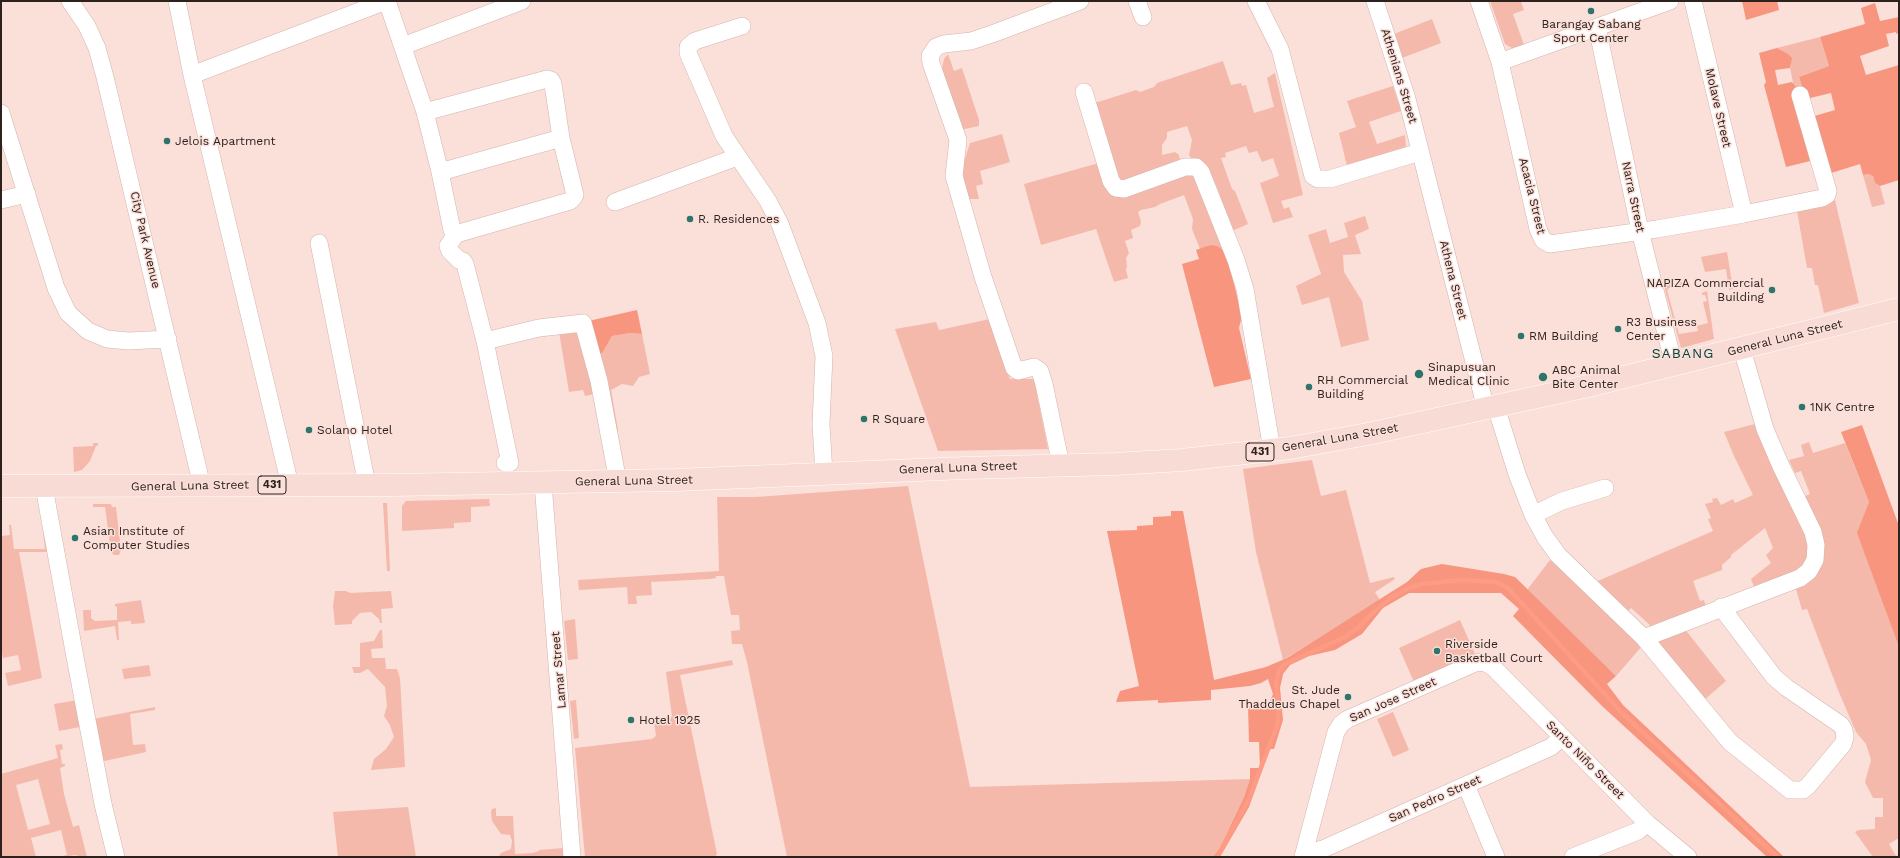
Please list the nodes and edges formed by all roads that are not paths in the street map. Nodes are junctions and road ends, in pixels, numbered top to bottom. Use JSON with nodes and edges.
{"nodes":[{"id":1,"x":70,"y":1,"type":"edge"},
{"id":2,"x":177,"y":1,"type":"edge"},
{"id":3,"x":386,"y":1,"type":"edge"},
{"id":4,"x":522,"y":1,"type":"edge"},
{"id":5,"x":1080,"y":1,"type":"edge"},
{"id":6,"x":1137,"y":1,"type":"edge"},
{"id":7,"x":1256,"y":1,"type":"edge"},
{"id":8,"x":1375,"y":1,"type":"edge"},
{"id":9,"x":1478,"y":1,"type":"edge"},
{"id":10,"x":1670,"y":1,"type":"edge"},
{"id":11,"x":1693,"y":1,"type":"edge"},
{"id":12,"x":490,"y":6,"type":"edge"},
{"id":13,"x":1143,"y":17,"type":"dead end"},
{"id":14,"x":742,"y":26,"type":"dead end"},
{"id":15,"x":1597,"y":27,"type":"junction"},
{"id":16,"x":403,"y":46,"type":"junction"},
{"id":17,"x":1500,"y":62,"type":"junction"},
{"id":18,"x":192,"y":75,"type":"junction"},
{"id":19,"x":1084,"y":92,"type":"dead end"},
{"id":20,"x":1800,"y":95,"type":"dead end"},
{"id":21,"x":425,"y":112,"type":"junction"},
{"id":22,"x":1,"y":113,"type":"edge"},
{"id":23,"x":561,"y":138,"type":"junction"},
{"id":24,"x":1420,"y":152,"type":"junction"},
{"id":25,"x":737,"y":157,"type":"junction"},
{"id":26,"x":440,"y":172,"type":"junction"},
{"id":27,"x":27,"y":194,"type":"junction"},
{"id":28,"x":1,"y":200,"type":"edge"},
{"id":29,"x":615,"y":202,"type":"dead end"},
{"id":30,"x":1744,"y":214,"type":"junction"},
{"id":31,"x":1640,"y":232,"type":"junction"},
{"id":32,"x":456,"y":234,"type":"junction"},
{"id":33,"x":319,"y":243,"type":"dead end"},
{"id":34,"x":1899,"y":309,"type":"edge"},
{"id":35,"x":168,"y":338,"type":"junction"},
{"id":36,"x":485,"y":341,"type":"junction"},
{"id":37,"x":1742,"y":349,"type":"junction"},
{"id":38,"x":1674,"y":365,"type":"junction"},
{"id":39,"x":1491,"y":408,"type":"junction"},
{"id":40,"x":1272,"y":450,"type":"junction"},
{"id":41,"x":505,"y":463,"type":"dead end"},
{"id":42,"x":1061,"y":465,"type":"junction"},
{"id":43,"x":824,"y":474,"type":"junction"},
{"id":44,"x":543,"y":482,"type":"junction"},
{"id":45,"x":618,"y":482,"type":"junction"},
{"id":46,"x":290,"y":485,"type":"junction"},
{"id":47,"x":367,"y":485,"type":"junction"},
{"id":48,"x":1,"y":486,"type":"edge"},
{"id":49,"x":202,"y":486,"type":"junction"},
{"id":50,"x":44,"y":487,"type":"junction"},
{"id":51,"x":1605,"y":488,"type":"dead end"},
{"id":52,"x":1533,"y":515,"type":"junction"},
{"id":53,"x":1721,"y":607,"type":"junction"},
{"id":54,"x":1644,"y":638,"type":"junction"},
{"id":55,"x":1484,"y":662,"type":"joint"},
{"id":56,"x":1562,"y":737,"type":"junction"},
{"id":57,"x":1466,"y":785,"type":"junction"},
{"id":58,"x":1647,"y":823,"type":"junction"},
{"id":59,"x":1304,"y":855,"type":"edge"},
{"id":60,"x":116,"y":857,"type":"edge"},
{"id":61,"x":572,"y":857,"type":"edge"},
{"id":62,"x":1496,"y":857,"type":"edge"},
{"id":63,"x":1573,"y":857,"type":"edge"},
{"id":64,"x":1688,"y":857,"type":"edge"}],
"edges":[{"from":1,"to":35,"type":"street","name":"City Park Avenue"},
{"from":2,"to":18,"type":"street"},
{"from":3,"to":16,"type":"street"},
{"from":3,"to":18,"type":"street"},
{"from":4,"to":12,"type":"street"},
{"from":5,"to":42,"type":"street"},
{"from":6,"to":13,"type":"street"},
{"from":7,"to":24,"type":"street"},
{"from":8,"to":24,"type":"street","name":"Athenians Street"},
{"from":9,"to":17,"type":"street","name":"Acacia Street"},
{"from":10,"to":15,"type":"street"},
{"from":11,"to":30,"type":"street","name":"Molave Street"},
{"from":12,"to":16,"type":"street"},
{"from":14,"to":25,"type":"street"},
{"from":15,"to":17,"type":"street"},
{"from":15,"to":31,"type":"street","name":"Narra Street"},
{"from":16,"to":21,"type":"street"},
{"from":17,"to":31,"type":"street","name":"Acacia Street"},
{"from":18,"to":46,"type":"street"},
{"from":19,"to":40,"type":"street"},
{"from":20,"to":30,"type":"street","name":"Acacia Street"},
{"from":21,"to":23,"type":"street"},
{"from":21,"to":26,"type":"street"},
{"from":22,"to":27,"type":"street"},
{"from":23,"to":26,"type":"street"},
{"from":23,"to":32,"type":"street"},
{"from":24,"to":39,"type":"street","name":"Athena Street"},
{"from":25,"to":29,"type":"street"},
{"from":25,"to":43,"type":"street"},
{"from":26,"to":32,"type":"street"},
{"from":27,"to":28,"type":"street"},
{"from":27,"to":35,"type":"street"},
{"from":30,"to":31,"type":"street","name":"Acacia Street"},
{"from":31,"to":38,"type":"street","name":"Narra Street"},
{"from":32,"to":36,"type":"street"},
{"from":33,"to":47,"type":"street"},
{"from":34,"to":37,"type":"main road","name":"General Luna Street","number":"431"},
{"from":35,"to":49,"type":"street","name":"City Park Avenue"},
{"from":36,"to":41,"type":"street"},
{"from":36,"to":45,"type":"street"},
{"from":37,"to":38,"type":"main road","name":"General Luna Street","number":"431"},
{"from":37,"to":53,"type":"street"},
{"from":38,"to":39,"type":"main road","name":"General Luna Street","number":"431"},
{"from":39,"to":40,"type":"main road","name":"General Luna Street","number":"431"},
{"from":39,"to":52,"type":"street","name":"Athena Street"},
{"from":40,"to":42,"type":"main road","name":"General Luna Street","number":"431"},
{"from":42,"to":43,"type":"main road","name":"General Luna Street","number":"431"},
{"from":43,"to":45,"type":"main road","name":"General Luna Street","number":"431"},
{"from":44,"to":45,"type":"main road","name":"General Luna Street","number":"431"},
{"from":44,"to":47,"type":"main road","name":"General Luna Street","number":"431"},
{"from":44,"to":61,"type":"street","name":"Lamar Street"},
{"from":46,"to":47,"type":"main road","name":"General Luna Street","number":"431"},
{"from":46,"to":49,"type":"main road","name":"General Luna Street","number":"431"},
{"from":48,"to":50,"type":"main road","name":"General Luna Street","number":"431"},
{"from":49,"to":50,"type":"main road","name":"General Luna Street","number":"431"},
{"from":50,"to":60,"type":"street"},
{"from":51,"to":52,"type":"street"},
{"from":52,"to":54,"type":"street","name":"Athena Street"},
{"from":53,"to":54,"type":"street"},
{"from":53,"to":54,"type":"street","name":"Athena Street"},
{"from":55,"to":56,"type":"street","name":"Santo Niño Street"},
{"from":55,"to":59,"type":"street","name":"San Jose Street"},
{"from":56,"to":57,"type":"street","name":"San Pedro Street"},
{"from":56,"to":58,"type":"street","name":"Santo Niño Street"},
{"from":57,"to":59,"type":"street","name":"San Pedro Street"},
{"from":57,"to":62,"type":"street"},
{"from":58,"to":63,"type":"street"},
{"from":58,"to":64,"type":"street","name":"Santo Niño Street"}]}
